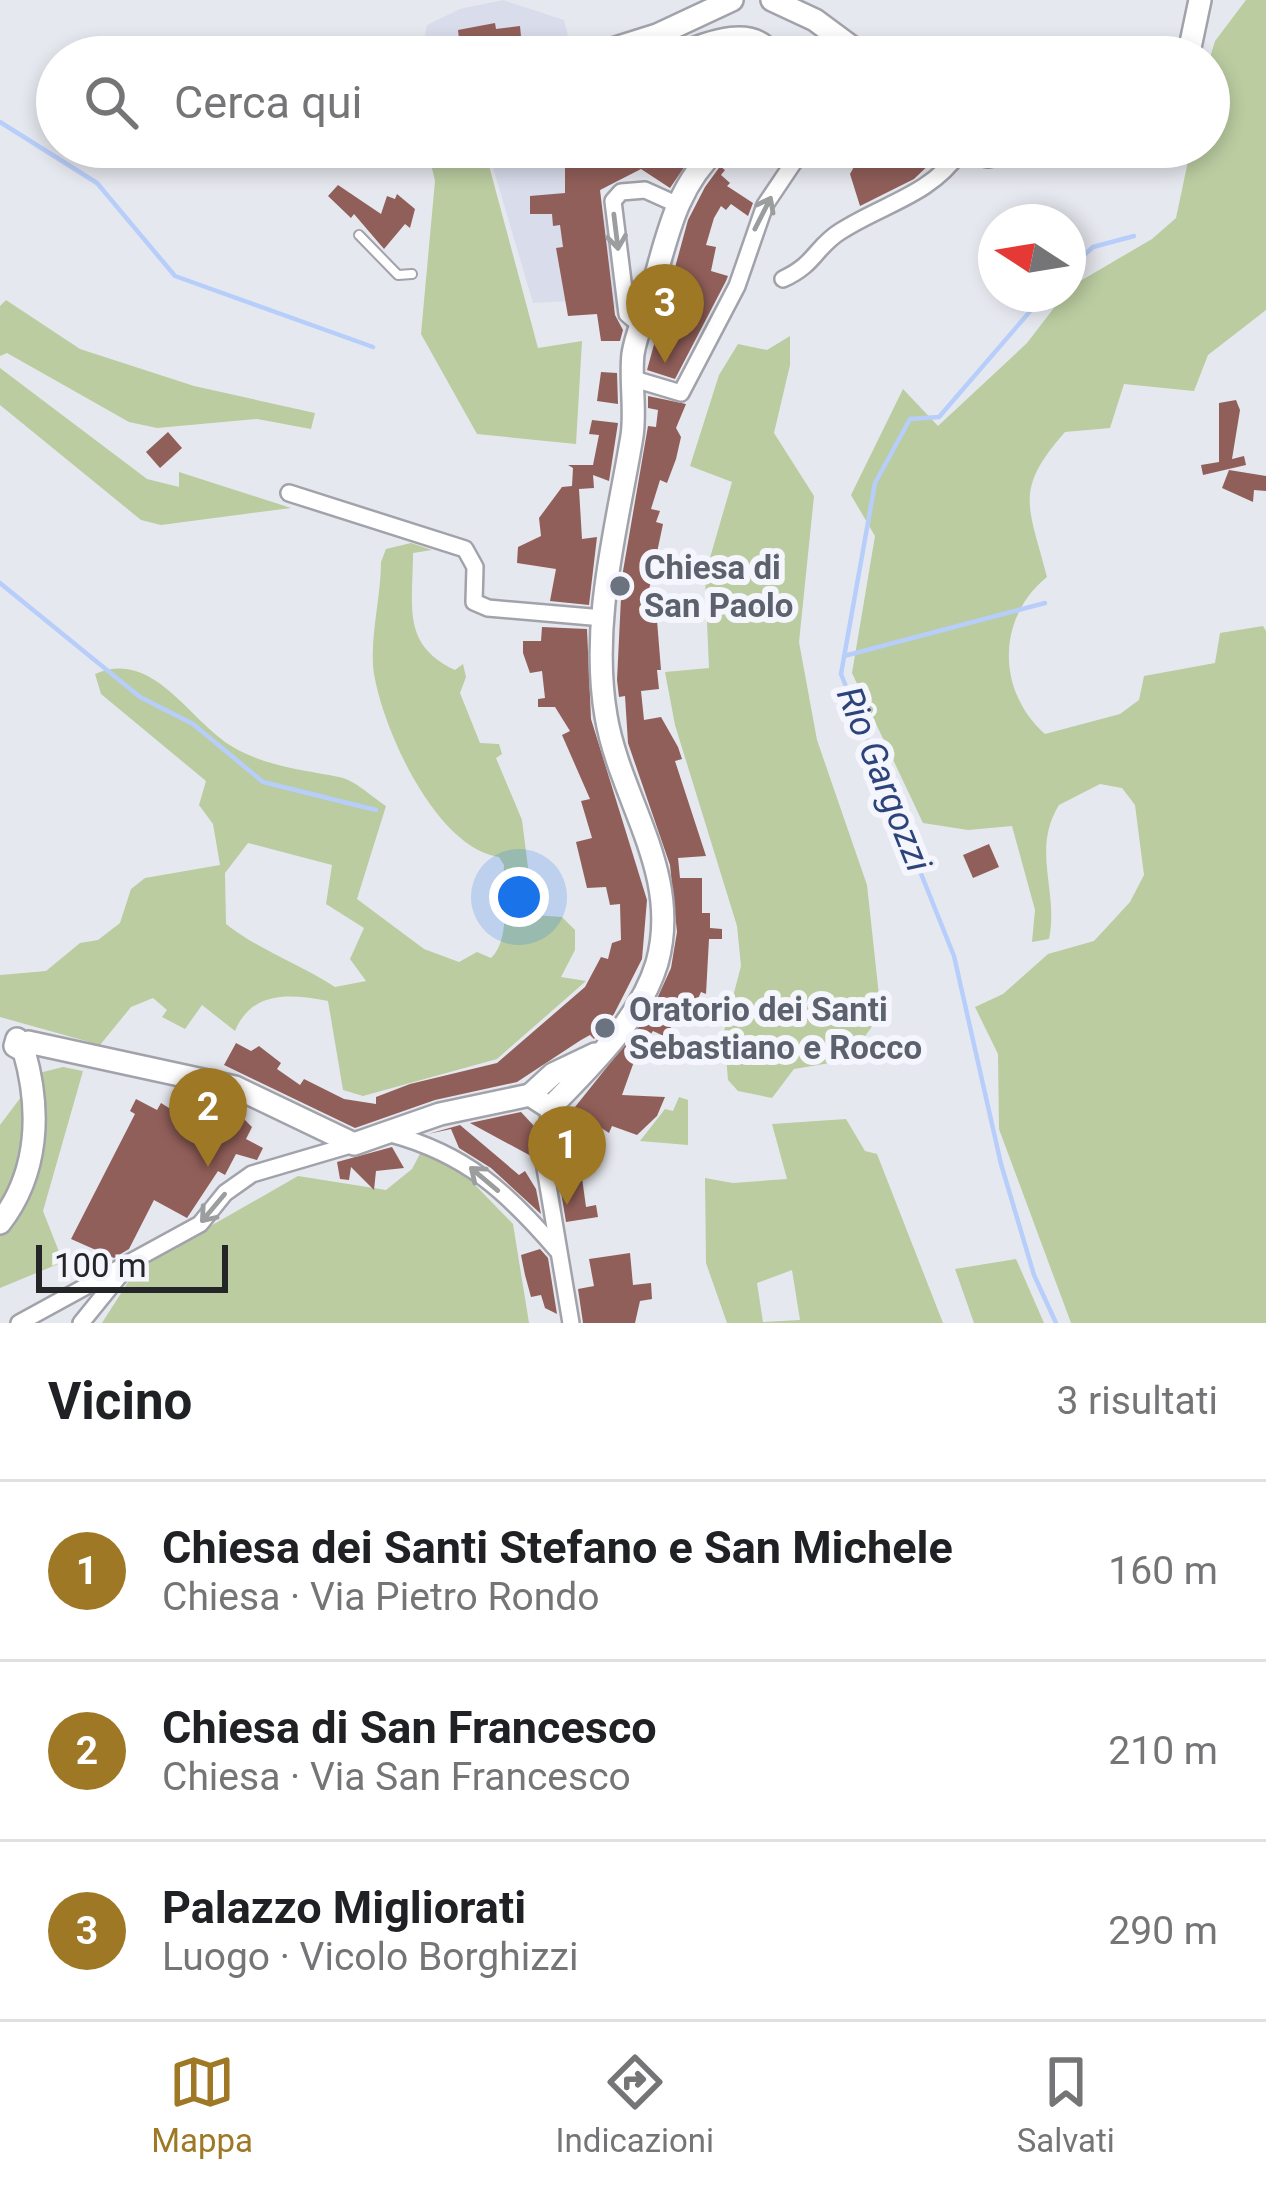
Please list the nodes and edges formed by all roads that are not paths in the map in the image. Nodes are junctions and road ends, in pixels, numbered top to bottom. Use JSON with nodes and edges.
{"nodes":[{"id":1,"x":732,"y":0,"type":"edge"},
{"id":2,"x":772,"y":0,"type":"edge"},
{"id":3,"x":1200,"y":0,"type":"edge"},
{"id":4,"x":654,"y":36,"type":"edge"},
{"id":5,"x":837,"y":36,"type":"edge"},
{"id":6,"x":1192,"y":36,"type":"edge"},
{"id":7,"x":697,"y":168,"type":"edge"},
{"id":8,"x":790,"y":168,"type":"edge"},
{"id":9,"x":946,"y":168,"type":"edge"},
{"id":10,"x":676,"y":204,"type":"junction"},
{"id":11,"x":359,"y":235,"type":"dead end"},
{"id":12,"x":412,"y":274,"type":"dead end"},
{"id":13,"x":783,"y":279,"type":"dead end"},
{"id":14,"x":641,"y":326,"type":"junction"},
{"id":15,"x":634,"y":367,"type":"junction"},
{"id":16,"x":289,"y":493,"type":"dead end"},
{"id":17,"x":603,"y":618,"type":"junction"},
{"id":18,"x":17,"y":1040,"type":"edge"},
{"id":19,"x":596,"y":1054,"type":"junction"},
{"id":20,"x":530,"y":1095,"type":"junction"},
{"id":21,"x":550,"y":1108,"type":"junction"},
{"id":22,"x":392,"y":1134,"type":"junction"},
{"id":23,"x":354,"y":1144,"type":"junction"},
{"id":24,"x":0,"y":1223,"type":"edge"},
{"id":25,"x":559,"y":1252,"type":"junction"},
{"id":26,"x":129,"y":1263,"type":"junction"},
{"id":27,"x":20,"y":1323,"type":"edge"},
{"id":28,"x":81,"y":1323,"type":"edge"},
{"id":29,"x":571,"y":1323,"type":"edge"}],
"edges":[{"from":1,"to":4,"type":"street"},
{"from":2,"to":5,"type":"street"},
{"from":3,"to":6,"type":"street"},
{"from":7,"to":10,"type":"street"},
{"from":15,"to":8,"type":"street","one_way":true},
{"from":9,"to":13,"type":"street"},
{"from":10,"to":14,"type":"street"},
{"from":10,"to":14,"type":"street","one_way":true},
{"from":11,"to":12,"type":"lane"},
{"from":14,"to":15,"type":"street"},
{"from":15,"to":17,"type":"street"},
{"from":16,"to":17,"type":"street"},
{"from":17,"to":19,"type":"street"},
{"from":18,"to":23,"type":"street"},
{"from":18,"to":24,"type":"street"},
{"from":19,"to":20,"type":"street"},
{"from":19,"to":21,"type":"street"},
{"from":20,"to":21,"type":"street"},
{"from":20,"to":22,"type":"street"},
{"from":21,"to":25,"type":"street"},
{"from":22,"to":23,"type":"street"},
{"from":25,"to":22,"type":"street","one_way":true},
{"from":23,"to":26,"type":"street","one_way":true},
{"from":25,"to":29,"type":"street"},
{"from":26,"to":27,"type":"street"},
{"from":26,"to":28,"type":"street"}]}
